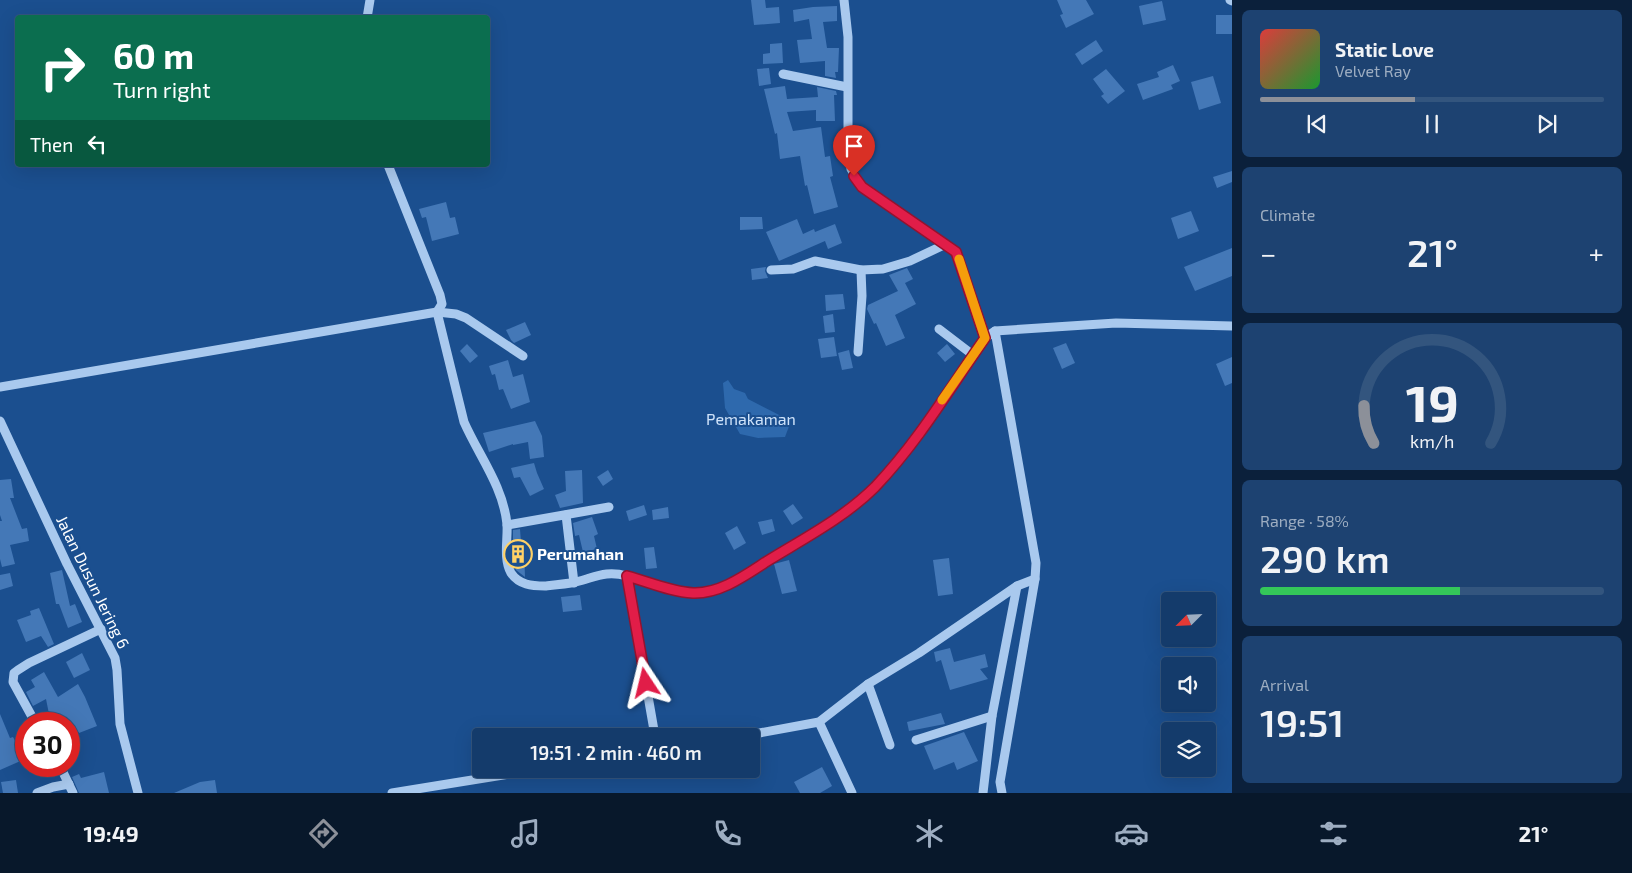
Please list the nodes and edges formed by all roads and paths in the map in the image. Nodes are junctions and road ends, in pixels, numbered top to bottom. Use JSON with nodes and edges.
{"nodes":[{"id":1,"x":370,"y":0,"type":"edge"},
{"id":2,"x":844,"y":0,"type":"edge"},
{"id":3,"x":368,"y":15,"type":"edge"},
{"id":4,"x":783,"y":74,"type":"dead end"},
{"id":5,"x":847,"y":87,"type":"junction"},
{"id":6,"x":389,"y":167,"type":"edge"},
{"id":7,"x":946,"y":244,"type":"junction"},
{"id":8,"x":771,"y":270,"type":"dead end"},
{"id":9,"x":861,"y":270,"type":"junction"},
{"id":10,"x":437,"y":312,"type":"junction"},
{"id":11,"x":1232,"y":326,"type":"edge"},
{"id":12,"x":938,"y":329,"type":"dead end"},
{"id":13,"x":995,"y":331,"type":"junction"},
{"id":14,"x":985,"y":338,"type":"junction"},
{"id":15,"x":858,"y":352,"type":"dead end"},
{"id":16,"x":973,"y":355,"type":"junction"},
{"id":17,"x":523,"y":356,"type":"dead end"},
{"id":18,"x":0,"y":387,"type":"edge"},
{"id":19,"x":0,"y":421,"type":"edge"},
{"id":20,"x":609,"y":507,"type":"dead end"},
{"id":21,"x":566,"y":515,"type":"junction"},
{"id":22,"x":507,"y":525,"type":"junction"},
{"id":23,"x":627,"y":576,"type":"junction"},
{"id":24,"x":1032,"y":580,"type":"junction"},
{"id":25,"x":574,"y":583,"type":"junction"},
{"id":26,"x":1016,"y":586,"type":"junction"},
{"id":27,"x":101,"y":629,"type":"junction"},
{"id":28,"x":868,"y":684,"type":"junction"},
{"id":29,"x":29,"y":712,"type":"edge"},
{"id":30,"x":992,"y":716,"type":"junction"},
{"id":31,"x":819,"y":722,"type":"junction"},
{"id":32,"x":654,"y":728,"type":"edge"},
{"id":33,"x":760,"y":733,"type":"edge"},
{"id":34,"x":916,"y":740,"type":"dead end"},
{"id":35,"x":890,"y":745,"type":"dead end"},
{"id":36,"x":66,"y":777,"type":"edge"},
{"id":37,"x":484,"y":778,"type":"edge"},
{"id":38,"x":69,"y":784,"type":"junction"},
{"id":39,"x":38,"y":793,"type":"edge"},
{"id":40,"x":74,"y":793,"type":"edge"},
{"id":41,"x":138,"y":793,"type":"edge"},
{"id":42,"x":392,"y":793,"type":"edge"},
{"id":43,"x":852,"y":793,"type":"edge"},
{"id":44,"x":983,"y":793,"type":"edge"},
{"id":45,"x":1002,"y":793,"type":"edge"}],
"edges":[{"from":1,"to":3,"type":"street"},
{"from":2,"to":5,"type":"street"},
{"from":4,"to":5,"type":"street"},
{"from":5,"to":7,"type":"street"},
{"from":6,"to":10,"type":"street"},
{"from":7,"to":9,"type":"street"},
{"from":7,"to":14,"type":"street"},
{"from":8,"to":9,"type":"street"},
{"from":9,"to":15,"type":"street"},
{"from":10,"to":17,"type":"street"},
{"from":10,"to":18,"type":"street"},
{"from":10,"to":22,"type":"street"},
{"from":11,"to":13,"type":"street"},
{"from":12,"to":16,"type":"street"},
{"from":13,"to":14,"type":"street"},
{"from":13,"to":24,"type":"street"},
{"from":14,"to":16,"type":"street"},
{"from":16,"to":23,"type":"street"},
{"from":19,"to":27,"type":"street","name":"Jalan Dusun Jering 6"},
{"from":20,"to":21,"type":"street"},
{"from":21,"to":22,"type":"street"},
{"from":21,"to":25,"type":"street"},
{"from":22,"to":25,"type":"street"},
{"from":23,"to":25,"type":"street"},
{"from":23,"to":32,"type":"street"},
{"from":24,"to":26,"type":"street"},
{"from":24,"to":45,"type":"street"},
{"from":26,"to":28,"type":"street"},
{"from":26,"to":30,"type":"street"},
{"from":27,"to":29,"type":"street"},
{"from":27,"to":41,"type":"street","name":"Jalan Dusun Jering 6"},
{"from":28,"to":31,"type":"street"},
{"from":28,"to":35,"type":"street"},
{"from":30,"to":34,"type":"street"},
{"from":30,"to":44,"type":"street"},
{"from":31,"to":33,"type":"street"},
{"from":31,"to":43,"type":"street"},
{"from":36,"to":38,"type":"street"},
{"from":37,"to":42,"type":"street"},
{"from":38,"to":39,"type":"street"},
{"from":38,"to":40,"type":"street"}]}
